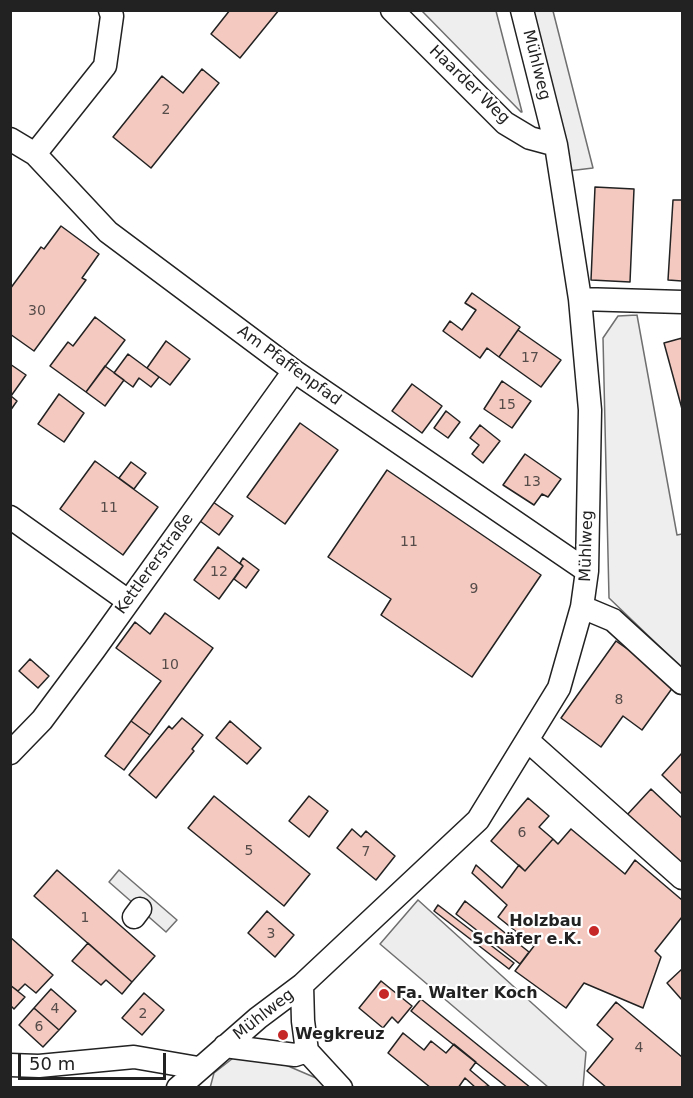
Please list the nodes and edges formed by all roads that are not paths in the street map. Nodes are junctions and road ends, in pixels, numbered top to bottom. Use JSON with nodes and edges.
{"nodes":[{"id":1,"x":110,"y":10,"type":"edge"},
{"id":2,"x":392,"y":10,"type":"edge"},
{"id":3,"x":522,"y":10,"type":"edge"},
{"id":4,"x":10,"y":139,"type":"edge"},
{"id":5,"x":556,"y":145,"type":"junction"},
{"id":6,"x":35,"y":154,"type":"junction"},
{"id":7,"x":580,"y":298,"type":"junction"},
{"id":8,"x":682,"y":302,"type":"edge"},
{"id":9,"x":294,"y":371,"type":"junction"},
{"id":10,"x":11,"y":518,"type":"edge"},
{"id":11,"x":587,"y":571,"type":"junction"},
{"id":12,"x":128,"y":600,"type":"junction"},
{"id":13,"x":582,"y":607,"type":"junction"},
{"id":14,"x":682,"y":683,"type":"edge"},
{"id":15,"x":527,"y":740,"type":"junction"},
{"id":16,"x":10,"y":753,"type":"edge"},
{"id":17,"x":682,"y":878,"type":"edge"},
{"id":18,"x":302,"y":985,"type":"junction"},
{"id":19,"x":225,"y":1046,"type":"junction"},
{"id":20,"x":307,"y":1051,"type":"junction"},
{"id":21,"x":10,"y":1065,"type":"edge"},
{"id":22,"x":196,"y":1078,"type":"edge"},
{"id":23,"x":178,"y":1088,"type":"edge"},
{"id":24,"x":341,"y":1088,"type":"edge"}],
"edges":[{"from":1,"to":6,"type":"street"},
{"from":2,"to":5,"type":"street","name":"Haarder Weg"},
{"from":3,"to":5,"type":"street","name":"Mühlweg"},
{"from":4,"to":6,"type":"street","name":"Am Pfaffenpfad"},
{"from":5,"to":7,"type":"street","name":"Mühlweg"},
{"from":6,"to":9,"type":"street","name":"Am Pfaffenpfad"},
{"from":7,"to":8,"type":"street"},
{"from":7,"to":11,"type":"street","name":"Mühlweg"},
{"from":9,"to":11,"type":"street","name":"Am Pfaffenpfad"},
{"from":9,"to":12,"type":"street","name":"Kettlererstraße"},
{"from":10,"to":12,"type":"street"},
{"from":11,"to":13,"type":"street","name":"Mühlweg"},
{"from":12,"to":16,"type":"street","name":"Kettlererstraße"},
{"from":13,"to":14,"type":"street"},
{"from":13,"to":15,"type":"street","name":"Mühlweg"},
{"from":15,"to":17,"type":"street"},
{"from":15,"to":18,"type":"street","name":"Mühlweg"},
{"from":18,"to":19,"type":"street","name":"Mühlweg"},
{"from":18,"to":20,"type":"street","name":"Mühlweg"},
{"from":19,"to":20,"type":"street","name":"Mühlweg"},
{"from":19,"to":22,"type":"street","name":"Mühlweg"},
{"from":20,"to":24,"type":"street"},
{"from":21,"to":22,"type":"street"},
{"from":22,"to":23,"type":"street","name":"Mühlweg"}]}
